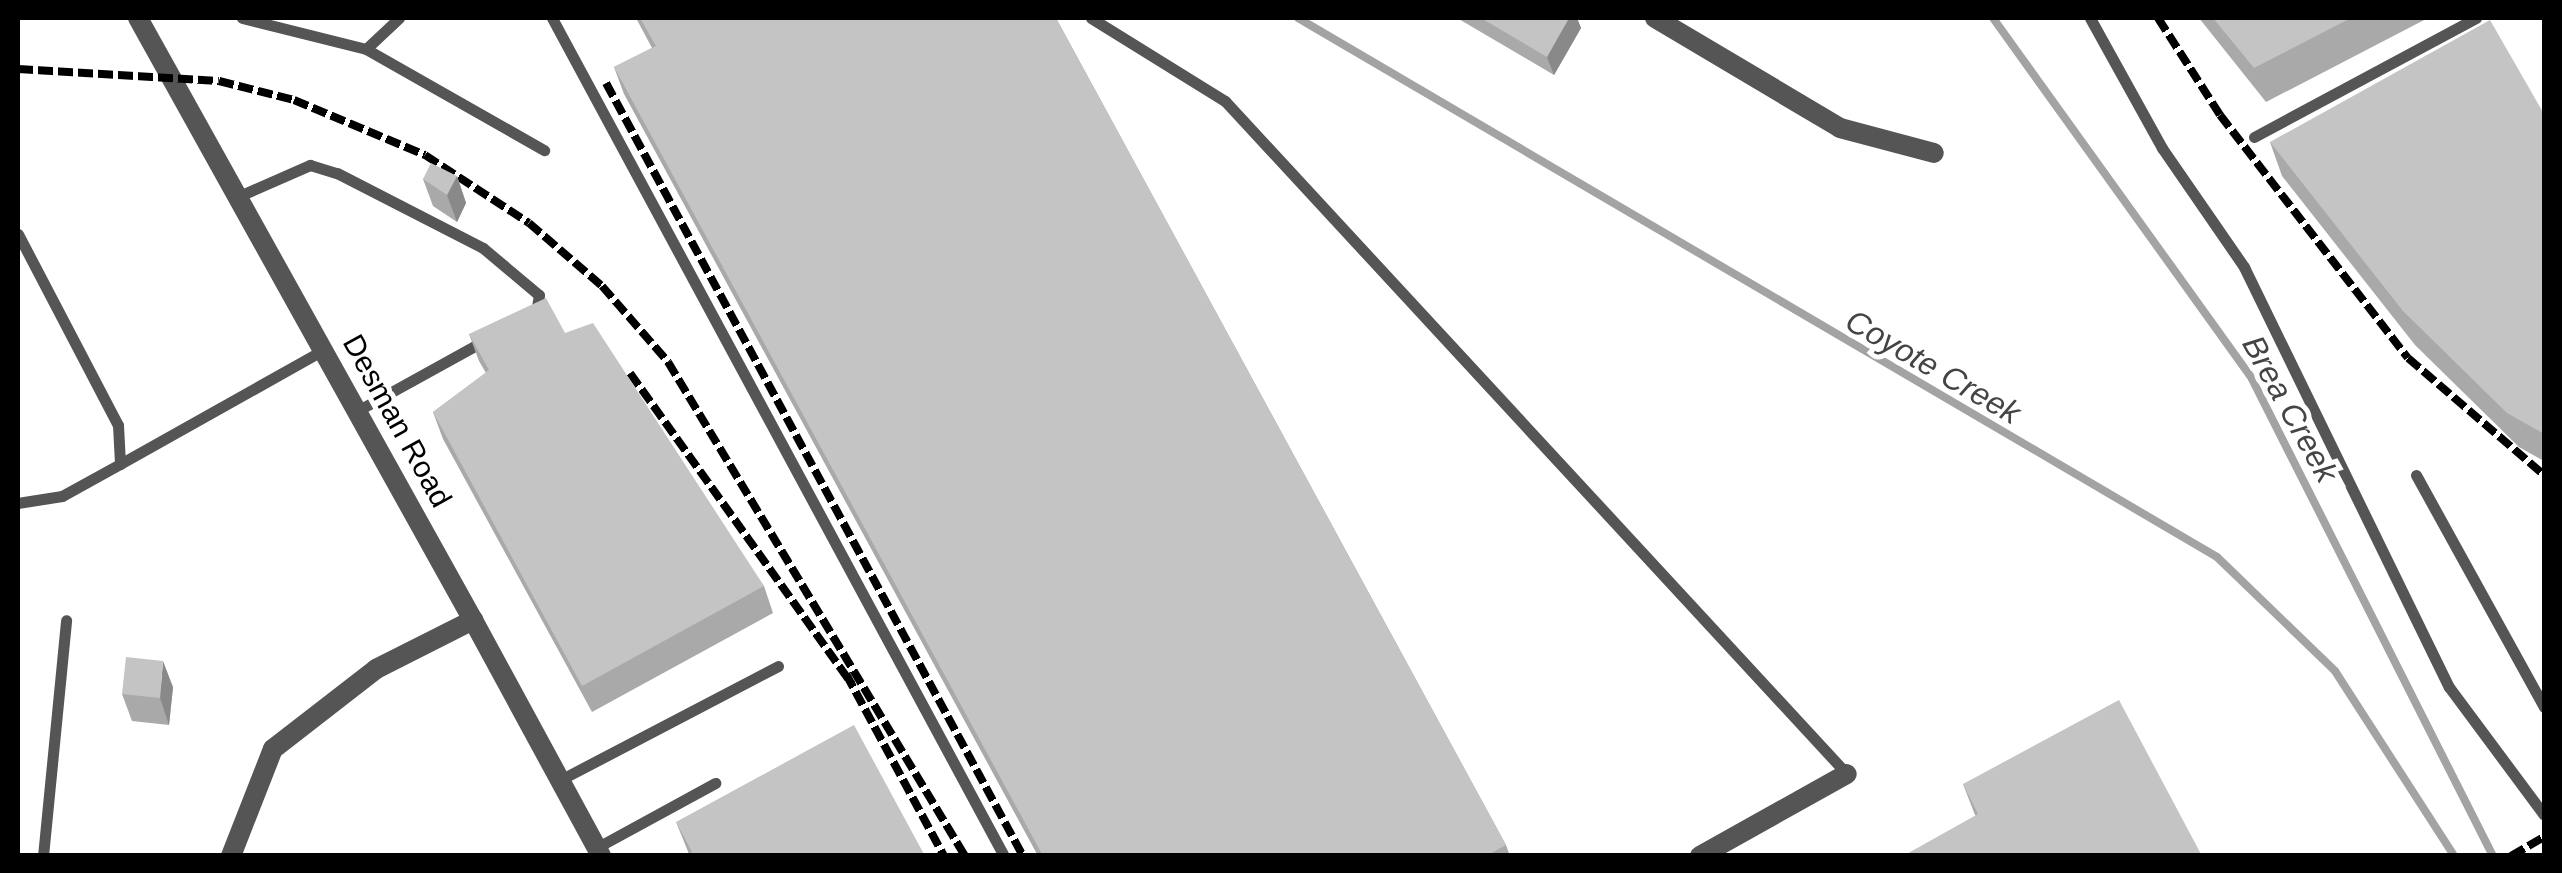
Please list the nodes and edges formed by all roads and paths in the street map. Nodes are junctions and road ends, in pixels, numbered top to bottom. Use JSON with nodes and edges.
{"nodes":[{"id":1,"x":138,"y":18,"type":"edge"},
{"id":2,"x":242,"y":18,"type":"edge"},
{"id":3,"x":399,"y":18,"type":"edge"},
{"id":4,"x":552,"y":18,"type":"edge"},
{"id":5,"x":1092,"y":18,"type":"edge"},
{"id":6,"x":1656,"y":18,"type":"edge"},
{"id":7,"x":2090,"y":18,"type":"edge"},
{"id":8,"x":2476,"y":18,"type":"edge"},
{"id":9,"x":1680,"y":24,"type":"edge"},
{"id":10,"x":366,"y":49,"type":"junction"},
{"id":11,"x":2254,"y":137,"type":"dead end"},
{"id":12,"x":544,"y":150,"type":"dead end"},
{"id":13,"x":1934,"y":154,"type":"dead end"},
{"id":14,"x":238,"y":197,"type":"junction"},
{"id":15,"x":18,"y":234,"type":"edge"},
{"id":16,"x":523,"y":319,"type":"edge"},
{"id":17,"x":507,"y":328,"type":"edge"},
{"id":18,"x":323,"y":350,"type":"junction"},
{"id":19,"x":357,"y":411,"type":"junction"},
{"id":20,"x":120,"y":464,"type":"junction"},
{"id":21,"x":2416,"y":475,"type":"dead end"},
{"id":22,"x":18,"y":503,"type":"edge"},
{"id":23,"x":66,"y":620,"type":"dead end"},
{"id":24,"x":474,"y":620,"type":"junction"},
{"id":25,"x":778,"y":666,"type":"dead end"},
{"id":26,"x":2544,"y":706,"type":"edge"},
{"id":27,"x":1848,"y":774,"type":"joint"},
{"id":28,"x":560,"y":780,"type":"junction"},
{"id":29,"x":715,"y":783,"type":"dead end"},
{"id":30,"x":2544,"y":814,"type":"edge"},
{"id":31,"x":598,"y":852,"type":"edge"},
{"id":32,"x":43,"y":856,"type":"edge"},
{"id":33,"x":231,"y":856,"type":"edge"},
{"id":34,"x":1004,"y":856,"type":"edge"},
{"id":35,"x":1700,"y":856,"type":"edge"}],
"edges":[{"from":1,"to":14,"type":"street","name":"Desman Road"},
{"from":2,"to":10,"type":"lane"},
{"from":3,"to":10,"type":"lane"},
{"from":4,"to":34,"type":"lane"},
{"from":5,"to":27,"type":"lane"},
{"from":6,"to":9,"type":"street"},
{"from":7,"to":30,"type":"lane"},
{"from":8,"to":11,"type":"lane"},
{"from":9,"to":13,"type":"street"},
{"from":10,"to":12,"type":"lane"},
{"from":14,"to":16,"type":"lane"},
{"from":14,"to":18,"type":"street","name":"Desman Road"},
{"from":15,"to":20,"type":"lane"},
{"from":17,"to":19,"type":"lane"},
{"from":18,"to":19,"type":"street","name":"Desman Road"},
{"from":18,"to":20,"type":"lane"},
{"from":19,"to":24,"type":"street","name":"Desman Road"},
{"from":20,"to":22,"type":"lane"},
{"from":21,"to":26,"type":"lane"},
{"from":23,"to":32,"type":"lane"},
{"from":24,"to":28,"type":"street","name":"Desman Road"},
{"from":24,"to":33,"type":"street"},
{"from":25,"to":28,"type":"lane"},
{"from":27,"to":35,"type":"street"},
{"from":28,"to":31,"type":"street","name":"Desman Road"},
{"from":29,"to":31,"type":"lane"}]}
